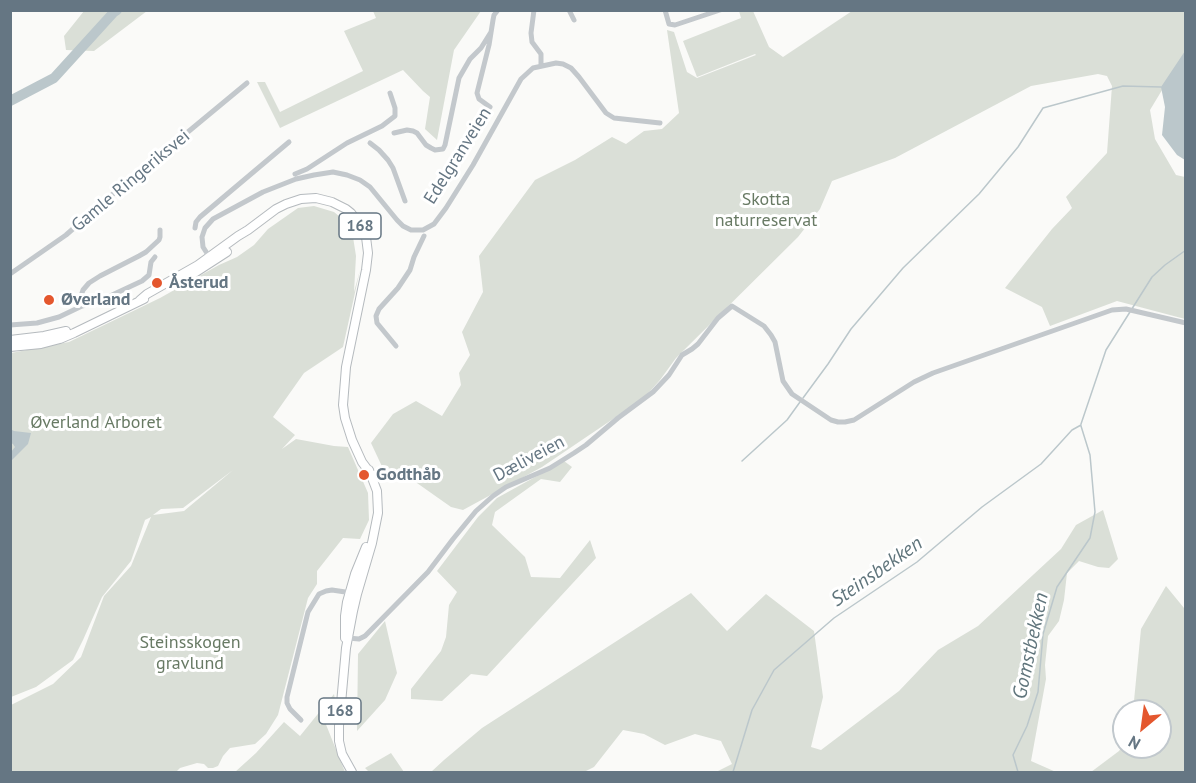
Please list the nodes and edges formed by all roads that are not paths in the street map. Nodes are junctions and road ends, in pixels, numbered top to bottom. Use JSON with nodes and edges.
{"nodes":[{"id":1,"x":498,"y":10,"type":"edge"},
{"id":2,"x":534,"y":10,"type":"edge"},
{"id":3,"x":569,"y":10,"type":"edge"},
{"id":4,"x":665,"y":10,"type":"edge"},
{"id":5,"x":720,"y":10,"type":"edge"},
{"id":6,"x":574,"y":20,"type":"dead end"},
{"id":7,"x":491,"y":32,"type":"junction"},
{"id":8,"x":541,"y":66,"type":"junction"},
{"id":9,"x":247,"y":82,"type":"dead end"},
{"id":10,"x":390,"y":93,"type":"dead end"},
{"id":11,"x":490,"y":107,"type":"dead end"},
{"id":12,"x":660,"y":123,"type":"dead end"},
{"id":13,"x":394,"y":132,"type":"dead end"},
{"id":14,"x":289,"y":142,"type":"dead end"},
{"id":15,"x":370,"y":143,"type":"dead end"},
{"id":16,"x":295,"y":174,"type":"dead end"},
{"id":17,"x":405,"y":201,"type":"dead end"},
{"id":18,"x":195,"y":228,"type":"dead end"},
{"id":19,"x":159,"y":230,"type":"dead end"},
{"id":20,"x":424,"y":236,"type":"dead end"},
{"id":21,"x":155,"y":257,"type":"dead end"},
{"id":22,"x":211,"y":259,"type":"junction"},
{"id":23,"x":10,"y":274,"type":"edge"},
{"id":24,"x":81,"y":296,"type":"dead end"},
{"id":25,"x":1185,"y":322,"type":"edge"},
{"id":26,"x":10,"y":325,"type":"edge"},
{"id":27,"x":81,"y":329,"type":"junction"},
{"id":28,"x":10,"y":340,"type":"edge"},
{"id":29,"x":396,"y":346,"type":"dead end"},
{"id":30,"x":10,"y":347,"type":"edge"},
{"id":31,"x":353,"y":593,"type":"junction"},
{"id":32,"x":347,"y":642,"type":"junction"},
{"id":33,"x":301,"y":720,"type":"dead end"},
{"id":34,"x":352,"y":772,"type":"edge"}],
"edges":[{"from":1,"to":7,"type":"street"},
{"from":2,"to":8,"type":"street"},
{"from":3,"to":6,"type":"street"},
{"from":4,"to":5,"type":"street"},
{"from":7,"to":11,"type":"street"},
{"from":7,"to":13,"type":"street"},
{"from":8,"to":12,"type":"street"},
{"from":8,"to":22,"type":"street","name":"Edelgranveien"},
{"from":9,"to":23,"type":"street","name":"Gamle Ringeriksvei"},
{"from":10,"to":16,"type":"street"},
{"from":14,"to":18,"type":"street"},
{"from":15,"to":17,"type":"street"},
{"from":19,"to":24,"type":"street"},
{"from":20,"to":29,"type":"street"},
{"from":21,"to":26,"type":"street"},
{"from":22,"to":27,"type":"main road","number":"168"},
{"from":22,"to":31,"type":"main road","number":"168"},
{"from":25,"to":32,"type":"street","name":"Dæliveien"},
{"from":27,"to":28,"type":"main road","number":"168"},
{"from":27,"to":30,"type":"main road","number":"168"},
{"from":31,"to":32,"type":"main road","number":"168"},
{"from":31,"to":33,"type":"street"},
{"from":32,"to":34,"type":"main road","number":"168"}]}
